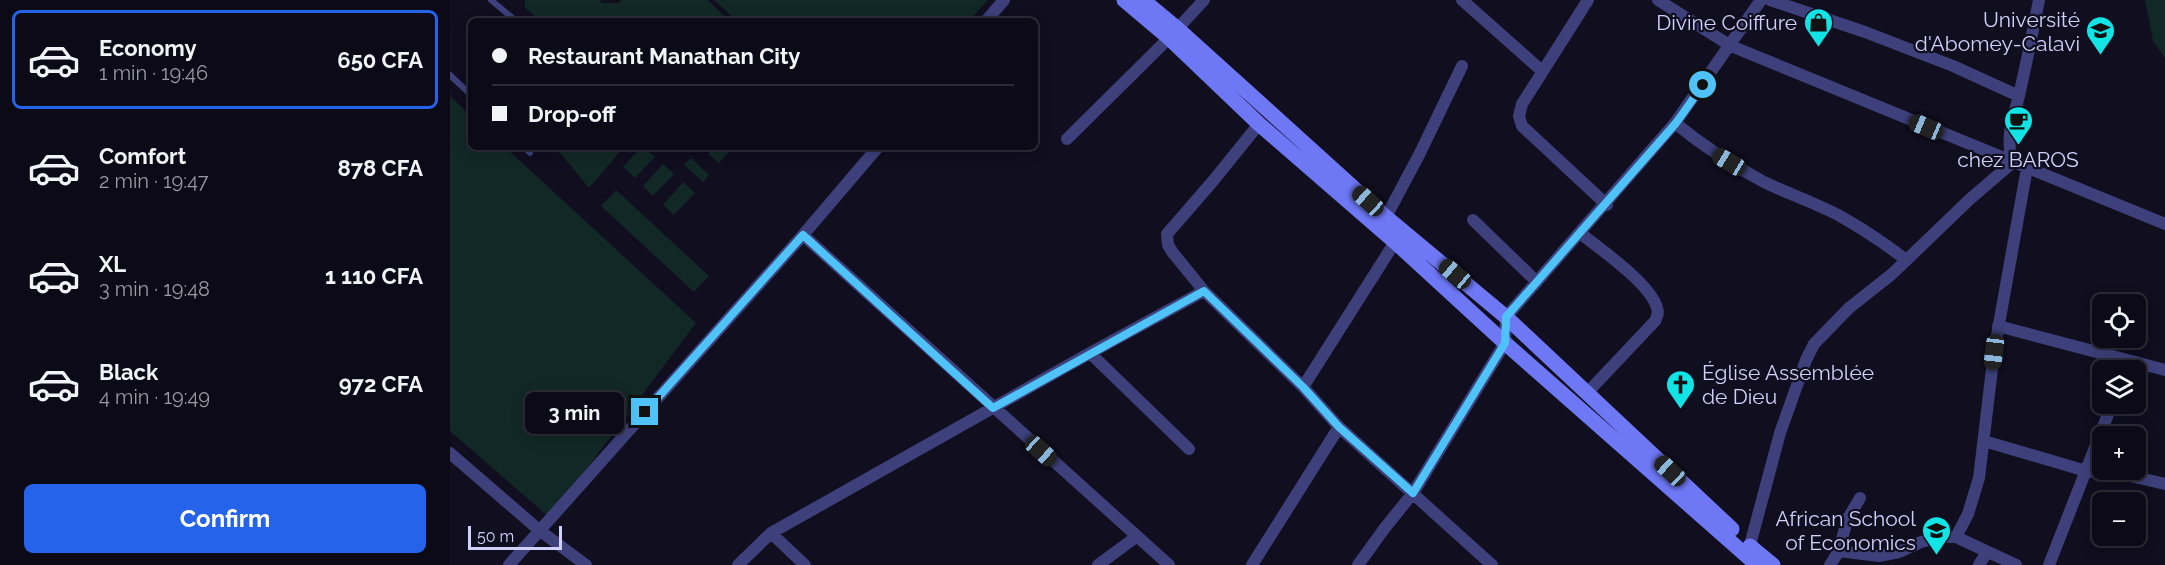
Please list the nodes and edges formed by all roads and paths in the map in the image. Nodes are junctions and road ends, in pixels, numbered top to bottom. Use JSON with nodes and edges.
{"nodes":[{"id":1,"x":491,"y":0,"type":"edge"},
{"id":2,"x":1004,"y":0,"type":"edge"},
{"id":3,"x":1124,"y":0,"type":"edge"},
{"id":4,"x":1143,"y":0,"type":"edge"},
{"id":5,"x":1204,"y":0,"type":"edge"},
{"id":6,"x":1462,"y":0,"type":"edge"},
{"id":7,"x":1588,"y":0,"type":"edge"},
{"id":8,"x":1658,"y":0,"type":"edge"},
{"id":9,"x":1761,"y":0,"type":"edge"},
{"id":10,"x":1770,"y":0,"type":"edge"},
{"id":11,"x":2039,"y":0,"type":"edge"},
{"id":12,"x":512,"y":18,"type":"edge"},
{"id":13,"x":989,"y":18,"type":"edge"},
{"id":14,"x":1174,"y":34,"type":"junction"},
{"id":15,"x":1731,"y":46,"type":"junction"},
{"id":16,"x":1462,"y":66,"type":"dead end"},
{"id":17,"x":1542,"y":71,"type":"junction"},
{"id":18,"x":450,"y":75,"type":"edge"},
{"id":19,"x":468,"y":92,"type":"edge"},
{"id":20,"x":2019,"y":96,"type":"junction"},
{"id":21,"x":1676,"y":123,"type":"junction"},
{"id":22,"x":1259,"y":124,"type":"junction"},
{"id":23,"x":1067,"y":139,"type":"dead end"},
{"id":24,"x":527,"y":150,"type":"edge"},
{"id":25,"x":875,"y":150,"type":"edge"},
{"id":26,"x":530,"y":153,"type":"dead end"},
{"id":27,"x":2012,"y":163,"type":"junction"},
{"id":28,"x":2027,"y":168,"type":"junction"},
{"id":29,"x":1606,"y":205,"type":"junction"},
{"id":30,"x":1386,"y":217,"type":"junction"},
{"id":31,"x":1473,"y":220,"type":"dead end"},
{"id":32,"x":2165,"y":224,"type":"edge"},
{"id":33,"x":1580,"y":233,"type":"junction"},
{"id":34,"x":803,"y":235,"type":"junction"},
{"id":35,"x":1395,"y":242,"type":"junction"},
{"id":36,"x":1905,"y":259,"type":"junction"},
{"id":37,"x":1537,"y":282,"type":"junction"},
{"id":38,"x":1204,"y":291,"type":"junction"},
{"id":39,"x":1506,"y":317,"type":"junction"},
{"id":40,"x":1998,"y":326,"type":"junction"},
{"id":41,"x":1505,"y":343,"type":"junction"},
{"id":42,"x":1090,"y":353,"type":"junction"},
{"id":43,"x":2107,"y":360,"type":"edge"},
{"id":44,"x":2146,"y":368,"type":"edge"},
{"id":45,"x":2165,"y":370,"type":"edge"},
{"id":46,"x":1303,"y":387,"type":"junction"},
{"id":47,"x":1587,"y":393,"type":"junction"},
{"id":48,"x":993,"y":408,"type":"junction"},
{"id":49,"x":2108,"y":414,"type":"edge"},
{"id":50,"x":1339,"y":427,"type":"junction"},
{"id":51,"x":1984,"y":441,"type":"junction"},
{"id":52,"x":1189,"y":449,"type":"dead end"},
{"id":53,"x":450,"y":453,"type":"edge"},
{"id":54,"x":2086,"y":471,"type":"junction"},
{"id":55,"x":1665,"y":476,"type":"junction"},
{"id":56,"x":2165,"y":484,"type":"edge"},
{"id":57,"x":1413,"y":493,"type":"junction"},
{"id":58,"x":1860,"y":498,"type":"dead end"},
{"id":59,"x":539,"y":530,"type":"junction"},
{"id":60,"x":771,"y":533,"type":"junction"},
{"id":61,"x":1136,"y":537,"type":"junction"},
{"id":62,"x":1956,"y":537,"type":"junction"},
{"id":63,"x":1750,"y":545,"type":"junction"},
{"id":64,"x":1839,"y":551,"type":"junction"},
{"id":65,"x":1987,"y":552,"type":"junction"},
{"id":66,"x":509,"y":565,"type":"edge"},
{"id":67,"x":586,"y":565,"type":"edge"},
{"id":68,"x":738,"y":565,"type":"edge"},
{"id":69,"x":805,"y":565,"type":"edge"},
{"id":70,"x":1098,"y":565,"type":"edge"},
{"id":71,"x":1169,"y":565,"type":"edge"},
{"id":72,"x":1252,"y":565,"type":"edge"},
{"id":73,"x":1358,"y":565,"type":"edge"},
{"id":74,"x":1492,"y":565,"type":"edge"},
{"id":75,"x":1757,"y":565,"type":"edge"},
{"id":76,"x":1773,"y":565,"type":"edge"},
{"id":77,"x":1830,"y":565,"type":"edge"},
{"id":78,"x":1979,"y":565,"type":"edge"},
{"id":79,"x":2016,"y":565,"type":"edge"},
{"id":80,"x":2049,"y":565,"type":"edge"}],
"edges":[{"from":1,"to":12,"type":"lane"},
{"from":2,"to":13,"type":"street"},
{"from":3,"to":14,"type":"main road"},
{"from":4,"to":14,"type":"main road"},
{"from":5,"to":14,"type":"street"},
{"from":6,"to":17,"type":"street"},
{"from":7,"to":17,"type":"street"},
{"from":8,"to":15,"type":"street"},
{"from":9,"to":15,"type":"street"},
{"from":10,"to":20,"type":"street"},
{"from":11,"to":20,"type":"street"},
{"from":14,"to":22,"type":"main road"},
{"from":14,"to":23,"type":"street"},
{"from":14,"to":30,"type":"main road"},
{"from":15,"to":21,"type":"street"},
{"from":15,"to":27,"type":"street"},
{"from":16,"to":30,"type":"street"},
{"from":17,"to":29,"type":"street"},
{"from":18,"to":19,"type":"lane"},
{"from":20,"to":27,"type":"street"},
{"from":21,"to":29,"type":"street"},
{"from":21,"to":36,"type":"street"},
{"from":22,"to":35,"type":"main road"},
{"from":22,"to":38,"type":"street"},
{"from":24,"to":26,"type":"lane"},
{"from":25,"to":34,"type":"street"},
{"from":27,"to":28,"type":"street"},
{"from":27,"to":36,"type":"street"},
{"from":28,"to":32,"type":"street"},
{"from":28,"to":40,"type":"street"},
{"from":29,"to":33,"type":"street"},
{"from":30,"to":39,"type":"main road"},
{"from":31,"to":37,"type":"street"},
{"from":33,"to":37,"type":"street"},
{"from":33,"to":47,"type":"street"},
{"from":34,"to":48,"type":"street"},
{"from":34,"to":59,"type":"street"},
{"from":35,"to":41,"type":"main road"},
{"from":35,"to":46,"type":"street"},
{"from":36,"to":63,"type":"street"},
{"from":37,"to":39,"type":"street"},
{"from":38,"to":42,"type":"street"},
{"from":38,"to":46,"type":"street"},
{"from":39,"to":41,"type":"street"},
{"from":39,"to":47,"type":"main road"},
{"from":40,"to":43,"type":"street"},
{"from":40,"to":51,"type":"street"},
{"from":41,"to":55,"type":"main road"},
{"from":41,"to":57,"type":"street"},
{"from":42,"to":48,"type":"street"},
{"from":42,"to":52,"type":"street"},
{"from":44,"to":45,"type":"street"},
{"from":46,"to":50,"type":"street"},
{"from":47,"to":55,"type":"main road"},
{"from":48,"to":60,"type":"street"},
{"from":48,"to":61,"type":"street"},
{"from":49,"to":54,"type":"street"},
{"from":50,"to":57,"type":"street"},
{"from":50,"to":72,"type":"street"},
{"from":51,"to":54,"type":"street"},
{"from":51,"to":62,"type":"street"},
{"from":53,"to":59,"type":"street"},
{"from":54,"to":56,"type":"street"},
{"from":54,"to":80,"type":"street"},
{"from":55,"to":63,"type":"main road"},
{"from":55,"to":75,"type":"main road"},
{"from":57,"to":73,"type":"street"},
{"from":57,"to":74,"type":"street"},
{"from":58,"to":64,"type":"street"},
{"from":59,"to":66,"type":"street"},
{"from":59,"to":67,"type":"street"},
{"from":60,"to":68,"type":"street"},
{"from":60,"to":69,"type":"street"},
{"from":61,"to":70,"type":"street"},
{"from":61,"to":71,"type":"street"},
{"from":62,"to":64,"type":"street"},
{"from":62,"to":65,"type":"street"},
{"from":63,"to":76,"type":"main road"},
{"from":64,"to":77,"type":"street"},
{"from":65,"to":78,"type":"street"},
{"from":65,"to":79,"type":"street"}]}
